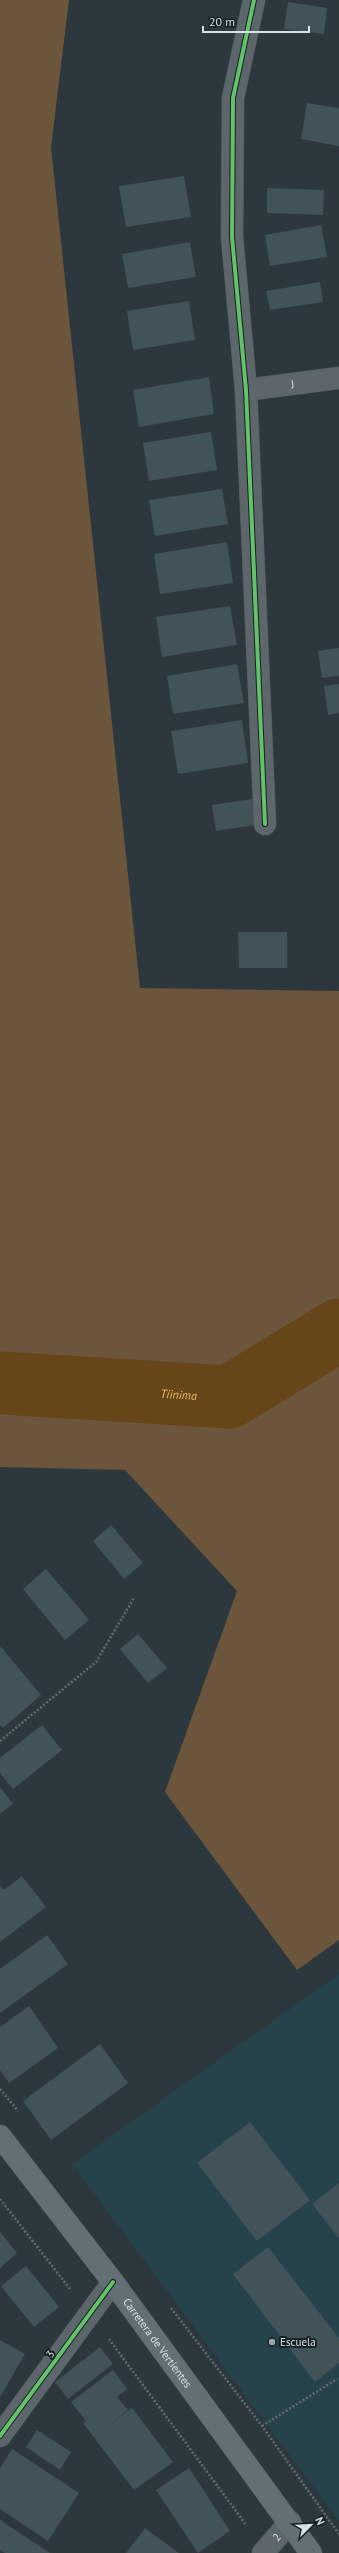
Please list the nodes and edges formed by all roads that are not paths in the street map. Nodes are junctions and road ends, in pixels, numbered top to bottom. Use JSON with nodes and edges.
{"nodes":[{"id":1,"x":254,"y":0,"type":"edge"},
{"id":2,"x":339,"y":378,"type":"edge"},
{"id":3,"x":246,"y":390,"type":"junction"},
{"id":4,"x":265,"y":824,"type":"dead end"},
{"id":5,"x":0,"y":2136,"type":"edge"},
{"id":6,"x":113,"y":2282,"type":"junction"},
{"id":7,"x":0,"y":2436,"type":"edge"},
{"id":8,"x":290,"y":2522,"type":"junction"},
{"id":9,"x":264,"y":2552,"type":"edge"},
{"id":10,"x":311,"y":2553,"type":"edge"}],
"edges":[{"from":1,"to":3,"type":"street"},
{"from":2,"to":3,"type":"street","name":"J"},
{"from":3,"to":4,"type":"street"},
{"from":5,"to":6,"type":"main road","name":"Carretera de Vertientes"},
{"from":6,"to":7,"type":"street","name":"3"},
{"from":6,"to":8,"type":"main road","name":"Carretera de Vertientes"},
{"from":8,"to":9,"type":"street","name":"2"},
{"from":8,"to":10,"type":"main road","name":"Carretera de Vertientes"}]}
